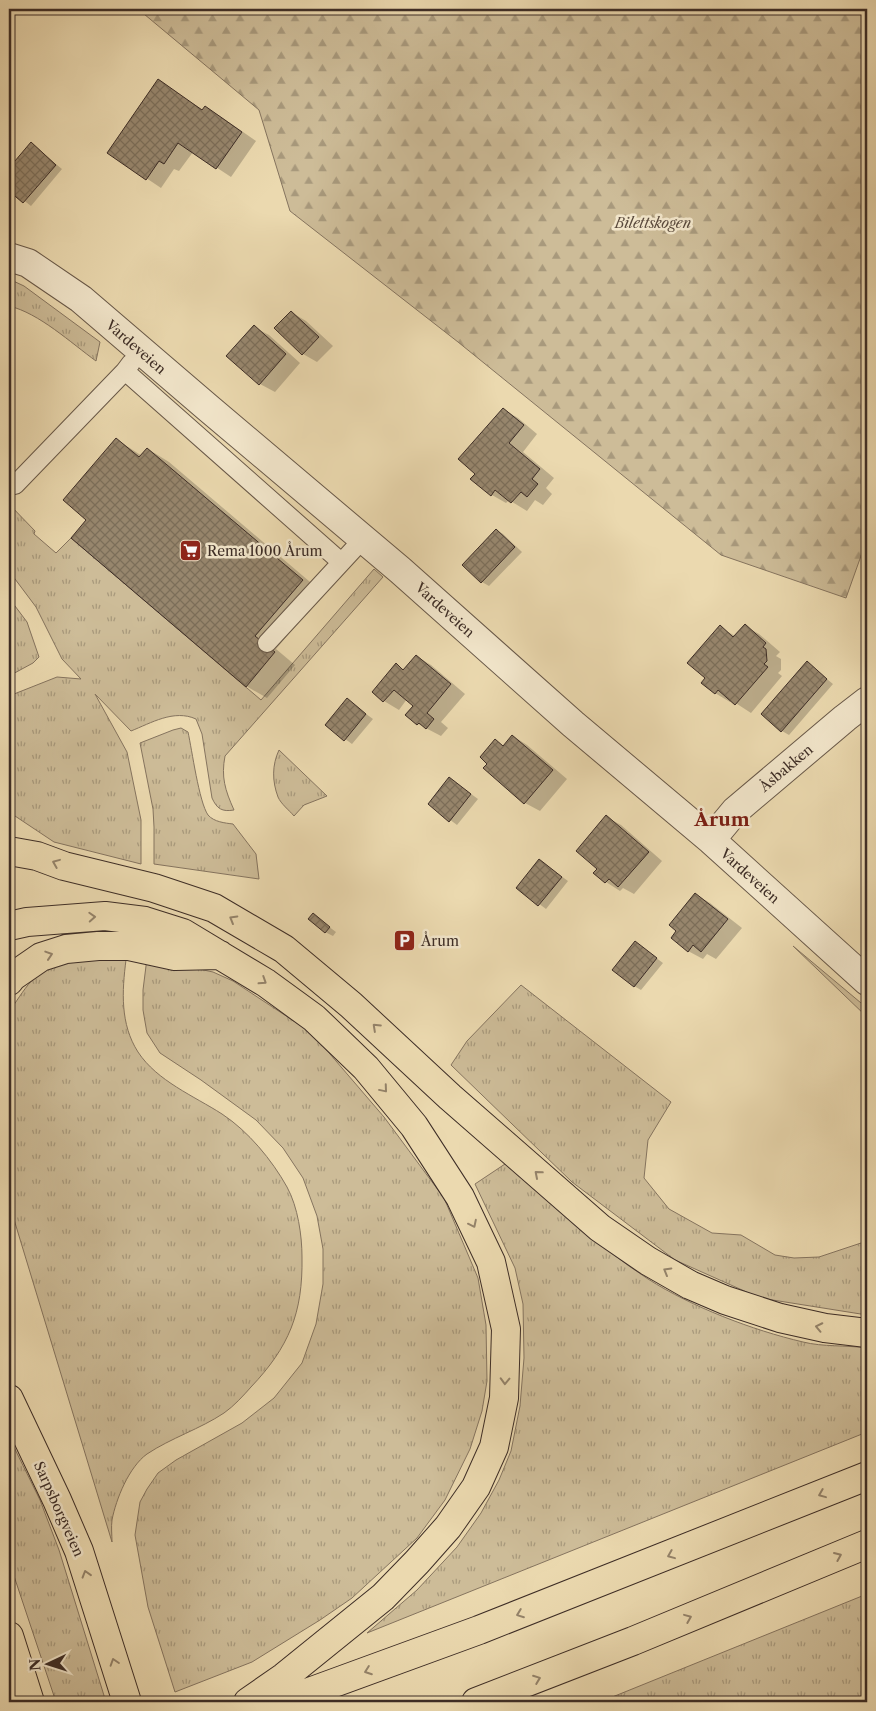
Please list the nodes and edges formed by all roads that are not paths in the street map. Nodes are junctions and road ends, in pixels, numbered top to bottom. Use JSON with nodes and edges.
{"nodes":[{"id":1,"x":9,"y":257,"type":"edge"},
{"id":2,"x":133,"y":361,"type":"junction"},
{"id":3,"x":15,"y":485,"type":"dead end"},
{"id":4,"x":363,"y":539,"type":"junction"},
{"id":5,"x":341,"y":562,"type":"junction"},
{"id":6,"x":267,"y":643,"type":"dead end"},
{"id":7,"x":867,"y":701,"type":"edge"},
{"id":8,"x":711,"y":840,"type":"junction"},
{"id":9,"x":9,"y":851,"type":"edge"},
{"id":10,"x":9,"y":926,"type":"edge"},
{"id":11,"x":222,"y":956,"type":"junction"},
{"id":12,"x":9,"y":981,"type":"edge"},
{"id":13,"x":867,"y":981,"type":"edge"},
{"id":14,"x":867,"y":1333,"type":"edge"},
{"id":15,"x":9,"y":1399,"type":"edge"},
{"id":16,"x":867,"y":1476,"type":"edge"},
{"id":17,"x":867,"y":1544,"type":"edge"},
{"id":18,"x":9,"y":1636,"type":"edge"},
{"id":19,"x":30,"y":1702,"type":"edge"},
{"id":20,"x":127,"y":1702,"type":"edge"},
{"id":21,"x":248,"y":1702,"type":"edge"},
{"id":22,"x":282,"y":1702,"type":"edge"},
{"id":23,"x":476,"y":1702,"type":"edge"}],
"edges":[{"from":1,"to":2,"type":"street","name":"Vardeveien"},
{"from":2,"to":3,"type":"lane"},
{"from":2,"to":4,"type":"street","name":"Vardeveien"},
{"from":2,"to":5,"type":"lane"},
{"from":4,"to":5,"type":"lane"},
{"from":4,"to":8,"type":"street","name":"Vardeveien"},
{"from":5,"to":6,"type":"lane"},
{"from":7,"to":8,"type":"street","name":"Åsbakken"},
{"from":8,"to":13,"type":"street","name":"Vardeveien"},
{"from":14,"to":9,"type":"highway","one_way":true},
{"from":10,"to":11,"type":"highway","one_way":true},
{"from":12,"to":11,"type":"highway","one_way":true},
{"from":11,"to":21,"type":"highway","one_way":true},
{"from":20,"to":15,"type":"highway","name":"Sarpsborgveien","one_way":true},
{"from":16,"to":22,"type":"highway","one_way":true},
{"from":23,"to":17,"type":"highway","one_way":true},
{"from":18,"to":19,"type":"highway"}]}
